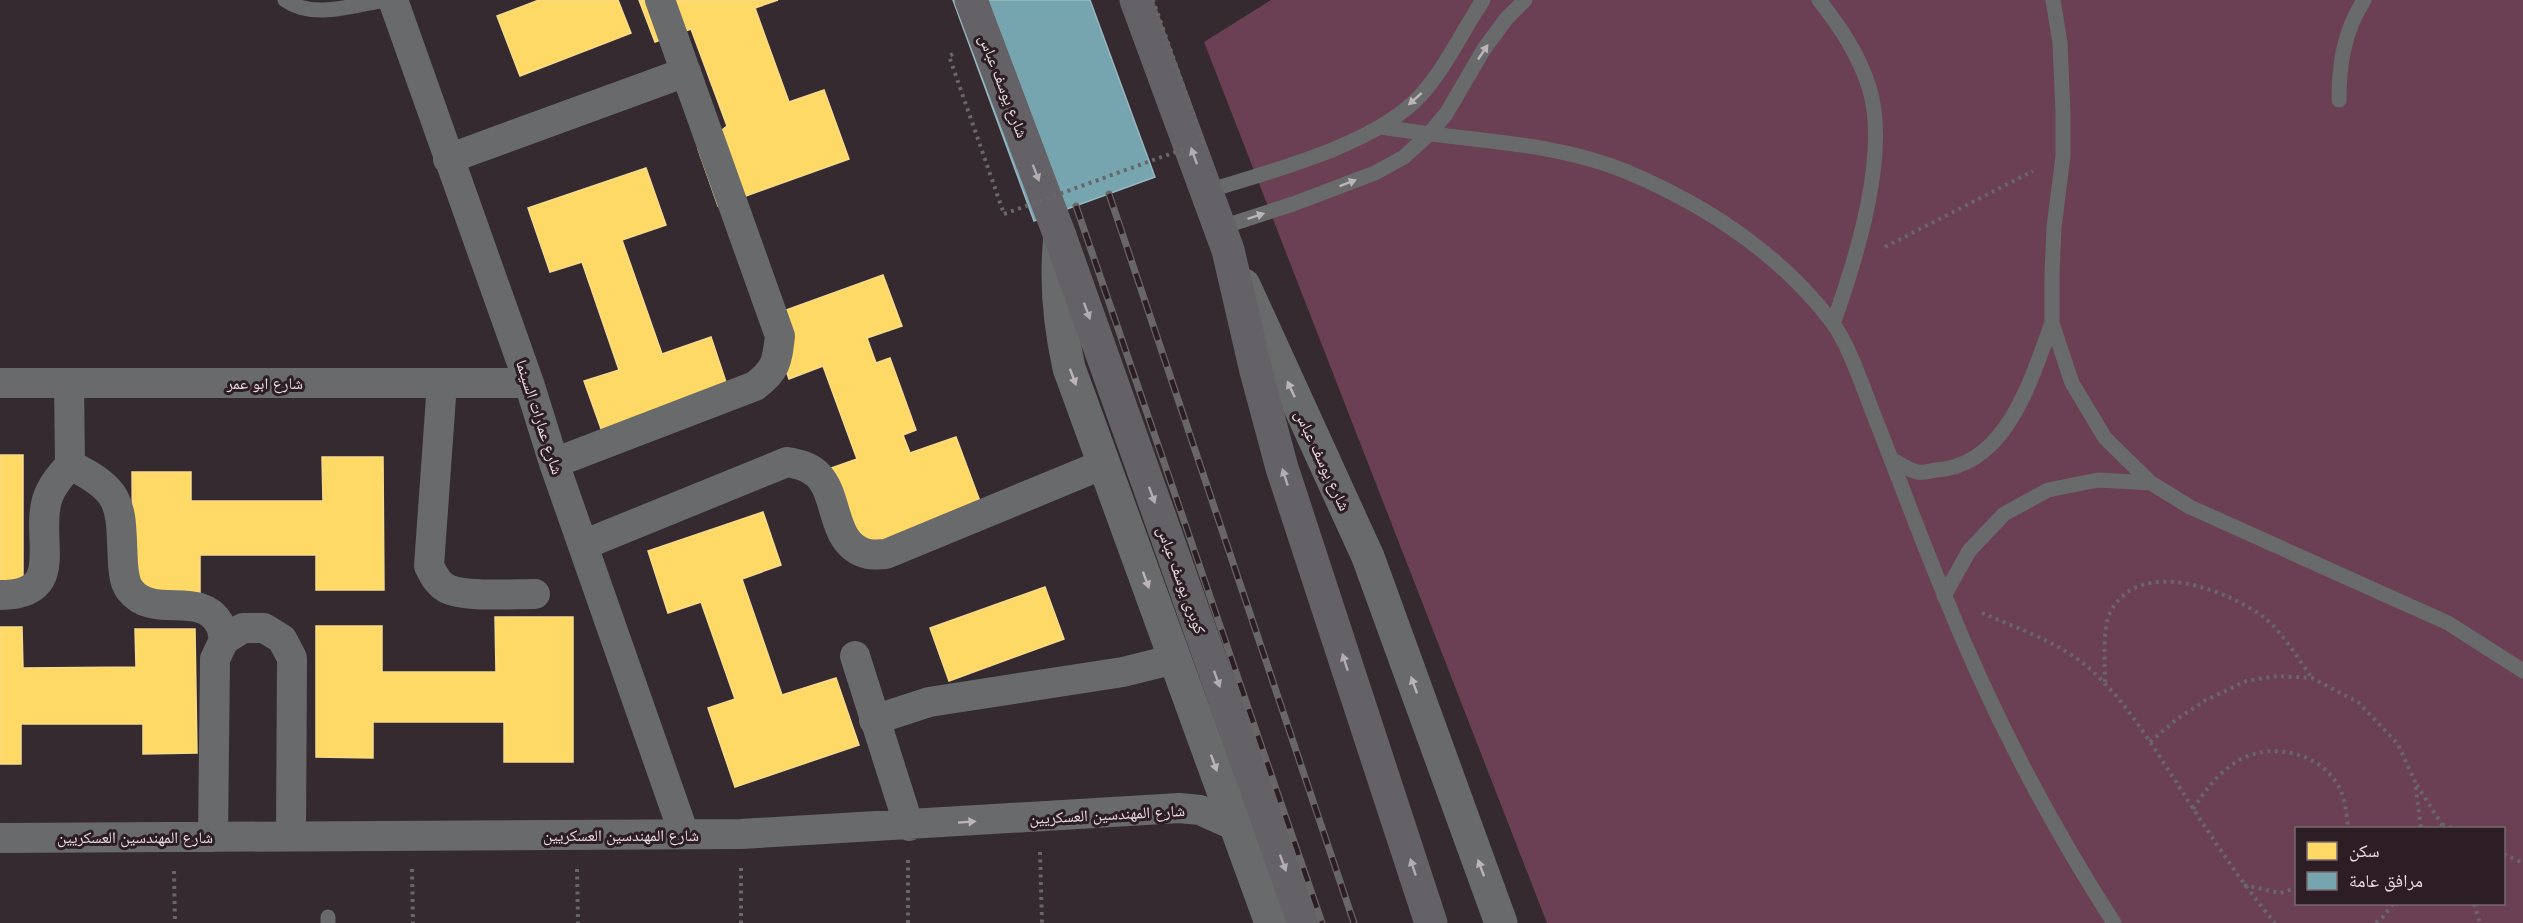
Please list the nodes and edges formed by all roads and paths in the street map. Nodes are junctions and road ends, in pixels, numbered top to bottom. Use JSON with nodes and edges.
{"nodes":[{"id":1,"x":285,"y":0,"type":"edge"},
{"id":2,"x":385,"y":0,"type":"edge"},
{"id":3,"x":393,"y":0,"type":"edge"},
{"id":4,"x":660,"y":0,"type":"edge"},
{"id":5,"x":971,"y":0,"type":"edge"},
{"id":6,"x":1136,"y":0,"type":"edge"},
{"id":7,"x":1153,"y":0,"type":"edge"},
{"id":8,"x":1483,"y":0,"type":"edge"},
{"id":9,"x":1525,"y":0,"type":"edge"},
{"id":10,"x":1819,"y":0,"type":"edge"},
{"id":11,"x":2053,"y":0,"type":"edge"},
{"id":12,"x":2364,"y":0,"type":"edge"},
{"id":13,"x":949,"y":56,"type":"dead end"},
{"id":14,"x":686,"y":72,"type":"junction"},
{"id":15,"x":2339,"y":100,"type":"dead end"},
{"id":16,"x":1382,"y":127,"type":"junction"},
{"id":17,"x":1428,"y":135,"type":"junction"},
{"id":18,"x":2063,"y":156,"type":"junction"},
{"id":19,"x":448,"y":159,"type":"junction"},
{"id":20,"x":1207,"y":191,"type":"junction"},
{"id":21,"x":1060,"y":236,"type":"junction"},
{"id":22,"x":1223,"y":239,"type":"junction"},
{"id":23,"x":1855,"y":263,"type":"junction"},
{"id":24,"x":2052,"y":323,"type":"junction"},
{"id":25,"x":1833,"y":324,"type":"junction"},
{"id":26,"x":442,"y":382,"type":"junction"},
{"id":27,"x":530,"y":382,"type":"junction"},
{"id":28,"x":0,"y":383,"type":"edge"},
{"id":29,"x":69,"y":383,"type":"junction"},
{"id":30,"x":1892,"y":460,"type":"junction"},
{"id":31,"x":554,"y":463,"type":"junction"},
{"id":32,"x":1104,"y":464,"type":"junction"},
{"id":33,"x":70,"y":465,"type":"junction"},
{"id":34,"x":2151,"y":483,"type":"junction"},
{"id":35,"x":583,"y":545,"type":"junction"},
{"id":36,"x":535,"y":594,"type":"dead end"},
{"id":37,"x":0,"y":595,"type":"edge"},
{"id":38,"x":1944,"y":596,"type":"junction"},
{"id":39,"x":224,"y":640,"type":"junction"},
{"id":40,"x":855,"y":656,"type":"dead end"},
{"id":41,"x":1175,"y":659,"type":"junction"},
{"id":42,"x":2523,"y":671,"type":"edge"},
{"id":43,"x":2312,"y":678,"type":"junction"},
{"id":44,"x":2105,"y":682,"type":"junction"},
{"id":45,"x":874,"y":720,"type":"junction"},
{"id":46,"x":2150,"y":742,"type":"junction"},
{"id":47,"x":2415,"y":782,"type":"junction"},
{"id":48,"x":2193,"y":810,"type":"junction"},
{"id":49,"x":1039,"y":818,"type":"junction"},
{"id":50,"x":909,"y":826,"type":"junction"},
{"id":51,"x":2443,"y":826,"type":"edge"},
{"id":52,"x":1238,"y":827,"type":"junction"},
{"id":53,"x":2348,"y":827,"type":"edge"},
{"id":54,"x":2421,"y":827,"type":"edge"},
{"id":55,"x":684,"y":834,"type":"junction"},
{"id":56,"x":741,"y":834,"type":"junction"},
{"id":57,"x":412,"y":835,"type":"junction"},
{"id":58,"x":576,"y":835,"type":"junction"},
{"id":59,"x":291,"y":836,"type":"junction"},
{"id":60,"x":174,"y":837,"type":"junction"},
{"id":61,"x":213,"y":837,"type":"junction"},
{"id":62,"x":0,"y":838,"type":"edge"},
{"id":63,"x":2505,"y":854,"type":"edge"},
{"id":64,"x":2523,"y":863,"type":"edge"},
{"id":65,"x":2243,"y":885,"type":"junction"},
{"id":66,"x":2295,"y":888,"type":"edge"},
{"id":67,"x":2392,"y":905,"type":"edge"},
{"id":68,"x":2475,"y":905,"type":"edge"},
{"id":69,"x":175,"y":923,"type":"edge"},
{"id":70,"x":412,"y":923,"type":"edge"},
{"id":71,"x":578,"y":923,"type":"edge"},
{"id":72,"x":741,"y":923,"type":"edge"},
{"id":73,"x":908,"y":923,"type":"edge"},
{"id":74,"x":1042,"y":923,"type":"edge"},
{"id":75,"x":1271,"y":923,"type":"edge"},
{"id":76,"x":1304,"y":923,"type":"edge"},
{"id":77,"x":1431,"y":923,"type":"edge"},
{"id":78,"x":1501,"y":923,"type":"edge"},
{"id":79,"x":2114,"y":923,"type":"edge"},
{"id":80,"x":2275,"y":923,"type":"edge"},
{"id":81,"x":2376,"y":923,"type":"edge"},
{"id":82,"x":2480,"y":923,"type":"edge"}],
"edges":[{"from":1,"to":2,"type":"lane"},
{"from":3,"to":19,"type":"street","name":"شارع عمارات السينما"},
{"from":4,"to":14,"type":"street"},
{"from":5,"to":21,"type":"main road","name":"شارع يوسف عباس","one_way":true},
{"from":20,"to":6,"type":"main road","name":"شارع يوسف عباس","one_way":true},
{"from":7,"to":13,"type":"path","bridge":true},
{"from":8,"to":16,"type":"lane","one_way":true},
{"from":17,"to":9,"type":"lane","one_way":true},
{"from":10,"to":23,"type":"lane"},
{"from":11,"to":18,"type":"lane"},
{"from":12,"to":15,"type":"lane"},
{"from":14,"to":19,"type":"street"},
{"from":14,"to":31,"type":"street"},
{"from":16,"to":17,"type":"lane"},
{"from":16,"to":20,"type":"lane"},
{"from":22,"to":17,"type":"lane","one_way":true},
{"from":17,"to":25,"type":"lane"},
{"from":18,"to":23,"type":"path"},
{"from":18,"to":24,"type":"lane"},
{"from":19,"to":27,"type":"street","name":"شارع عمارات السينما"},
{"from":20,"to":22,"type":"main road","name":"شارع يوسف عباس"},
{"from":21,"to":32,"type":"street","name":"شارع يوسف عباس","one_way":true},
{"from":21,"to":76,"type":"main road","name":"كوبرى يوسف عباس","one_way":true},
{"from":77,"to":22,"type":"main road","one_way":true},
{"from":78,"to":22,"type":"street","name":"شارع يوسف عباس","one_way":true},
{"from":23,"to":25,"type":"lane"},
{"from":24,"to":30,"type":"lane"},
{"from":24,"to":34,"type":"lane"},
{"from":25,"to":30,"type":"lane"},
{"from":26,"to":27,"type":"street","name":"شارع ابو عمر"},
{"from":26,"to":29,"type":"street","name":"شارع ابو عمر"},
{"from":26,"to":36,"type":"street"},
{"from":27,"to":31,"type":"street","name":"شارع عمارات السينما"},
{"from":28,"to":29,"type":"street","name":"شارع ابو عمر"},
{"from":29,"to":33,"type":"street"},
{"from":30,"to":38,"type":"lane"},
{"from":31,"to":35,"type":"street","name":"شارع عمارات السينما"},
{"from":32,"to":35,"type":"street"},
{"from":32,"to":41,"type":"street","name":"شارع يوسف عباس","one_way":true},
{"from":33,"to":37,"type":"street"},
{"from":33,"to":39,"type":"street"},
{"from":34,"to":38,"type":"lane"},
{"from":34,"to":42,"type":"lane"},
{"from":35,"to":55,"type":"street","name":"شارع عمارات السينما"},
{"from":38,"to":44,"type":"path"},
{"from":38,"to":79,"type":"lane"},
{"from":39,"to":59,"type":"street"},
{"from":39,"to":61,"type":"street"},
{"from":40,"to":45,"type":"street"},
{"from":41,"to":45,"type":"street"},
{"from":41,"to":52,"type":"street","name":"شارع يوسف عباس","one_way":true},
{"from":43,"to":44,"type":"path"},
{"from":43,"to":46,"type":"path"},
{"from":43,"to":47,"type":"path"},
{"from":44,"to":46,"type":"path"},
{"from":45,"to":50,"type":"street"},
{"from":46,"to":48,"type":"path"},
{"from":47,"to":51,"type":"path"},
{"from":47,"to":54,"type":"path"},
{"from":48,"to":53,"type":"path"},
{"from":48,"to":65,"type":"path"},
{"from":50,"to":49,"type":"street","name":"شارع المهندسين العسكريين","one_way":true},
{"from":49,"to":52,"type":"street","name":"شارع المهندسين العسكريين"},
{"from":49,"to":74,"type":"path"},
{"from":50,"to":56,"type":"street","name":"شارع المهندسين العسكريين"},
{"from":50,"to":73,"type":"path"},
{"from":52,"to":75,"type":"street","name":"شارع يوسف عباس"},
{"from":55,"to":56,"type":"street","name":"شارع المهندسين العسكريين"},
{"from":55,"to":58,"type":"street","name":"شارع المهندسين العسكريين"},
{"from":56,"to":72,"type":"path"},
{"from":57,"to":58,"type":"street","name":"شارع المهندسين العسكريين"},
{"from":57,"to":59,"type":"street","name":"شارع المهندسين العسكريين"},
{"from":57,"to":70,"type":"path"},
{"from":58,"to":71,"type":"path"},
{"from":59,"to":61,"type":"street","name":"شارع المهندسين العسكريين"},
{"from":60,"to":61,"type":"street","name":"شارع المهندسين العسكريين"},
{"from":60,"to":62,"type":"street","name":"شارع المهندسين العسكريين"},
{"from":60,"to":69,"type":"path"},
{"from":63,"to":64,"type":"path"},
{"from":65,"to":66,"type":"path"},
{"from":65,"to":80,"type":"path"},
{"from":67,"to":81,"type":"path"},
{"from":68,"to":82,"type":"path"}]}
